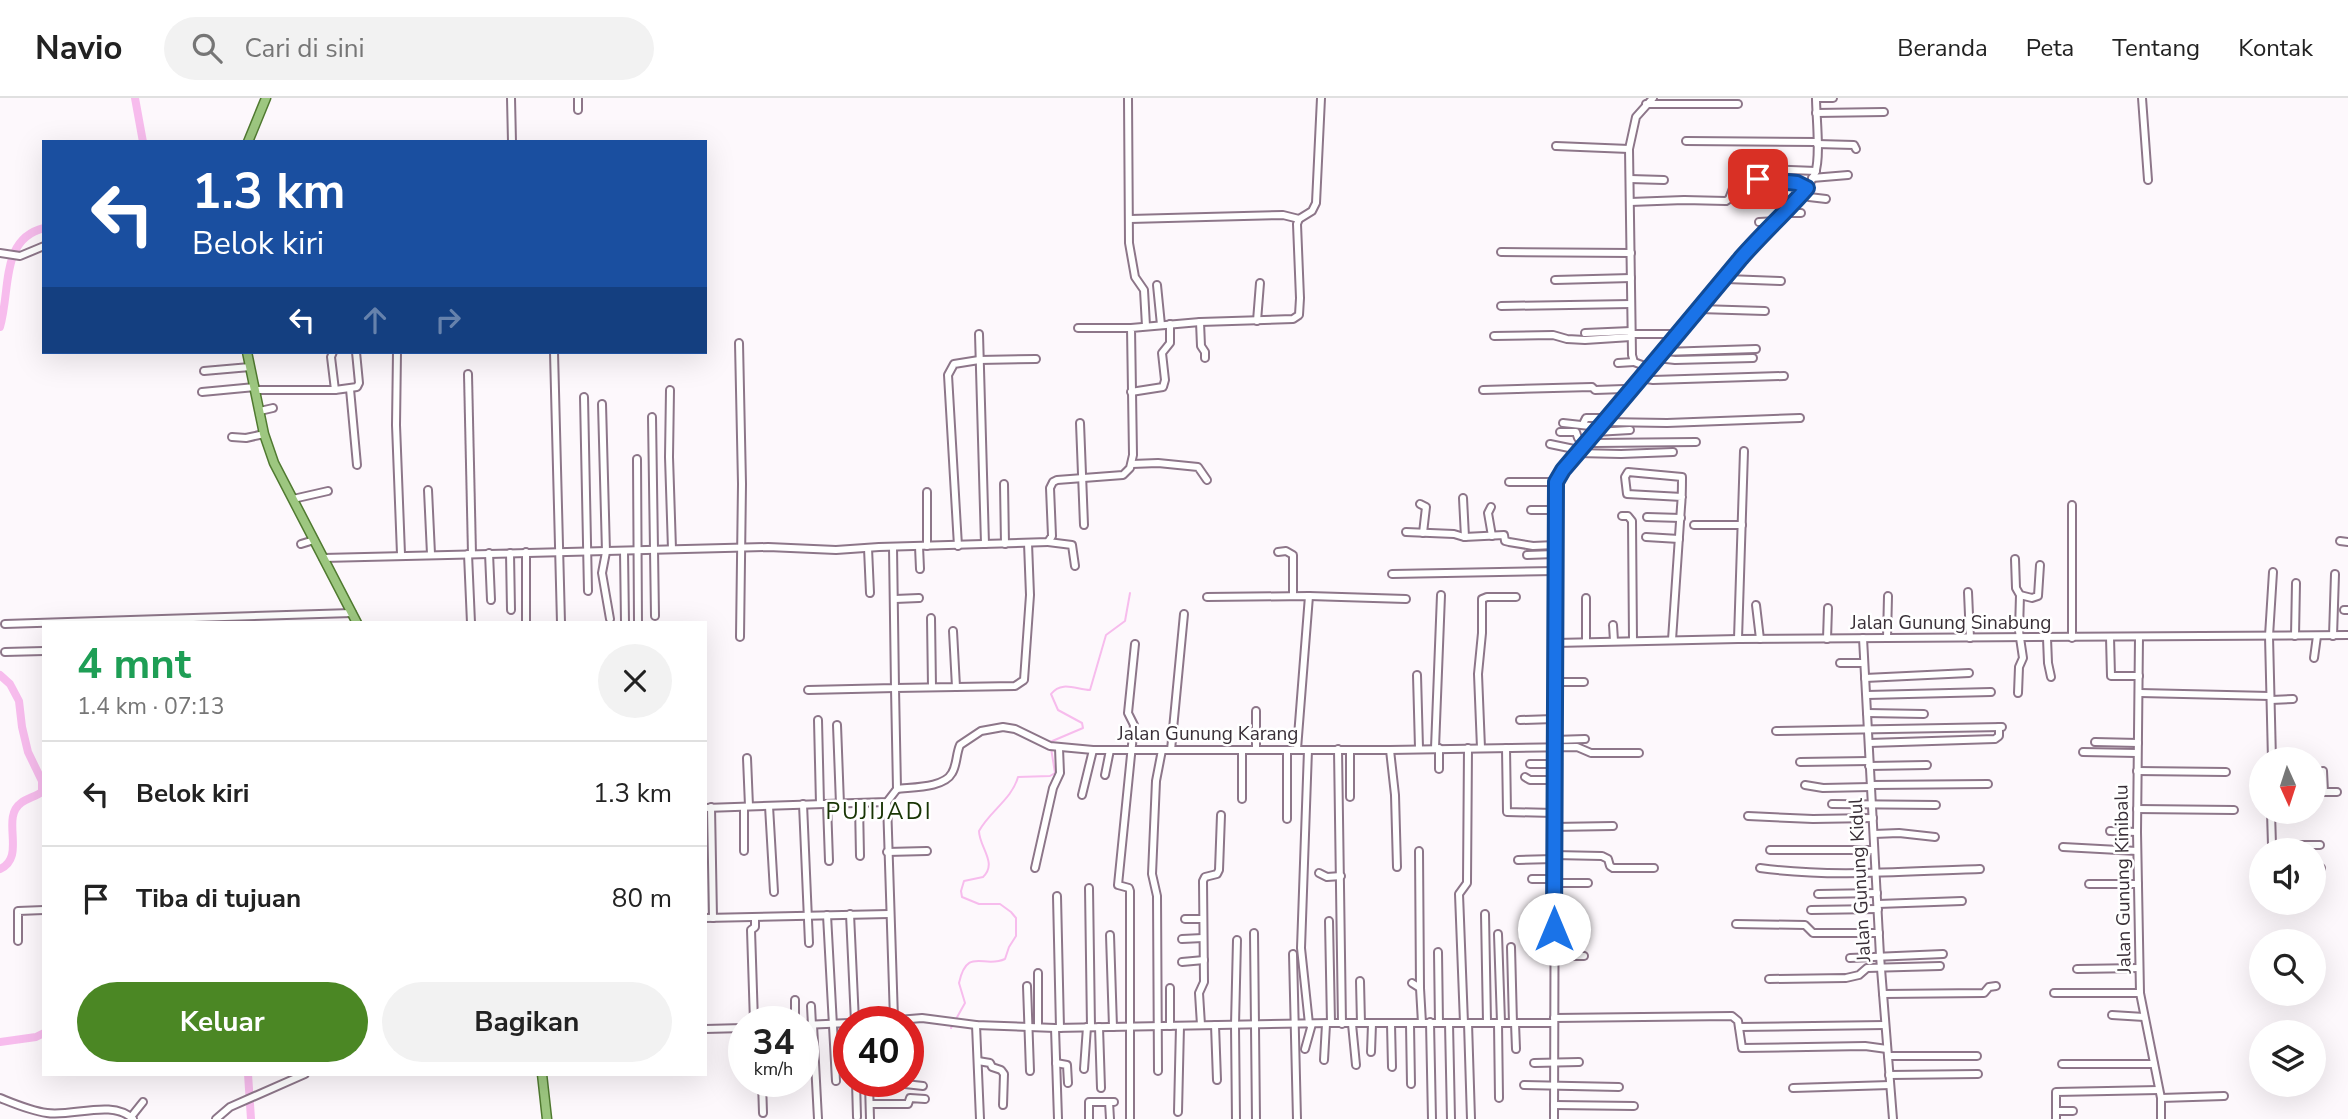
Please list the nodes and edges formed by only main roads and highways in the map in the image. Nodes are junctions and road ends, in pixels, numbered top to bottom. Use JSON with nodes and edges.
{"nodes":[{"id":1,"x":265,"y":98,"type":"edge"},
{"id":2,"x":249,"y":140,"type":"edge"},
{"id":3,"x":247,"y":354,"type":"edge"},
{"id":4,"x":357,"y":621,"type":"edge"},
{"id":5,"x":542,"y":1076,"type":"edge"},
{"id":6,"x":547,"y":1119,"type":"edge"}],
"edges":[{"from":1,"to":2,"type":"main road"},
{"from":3,"to":4,"type":"main road"},
{"from":5,"to":6,"type":"main road"}]}
